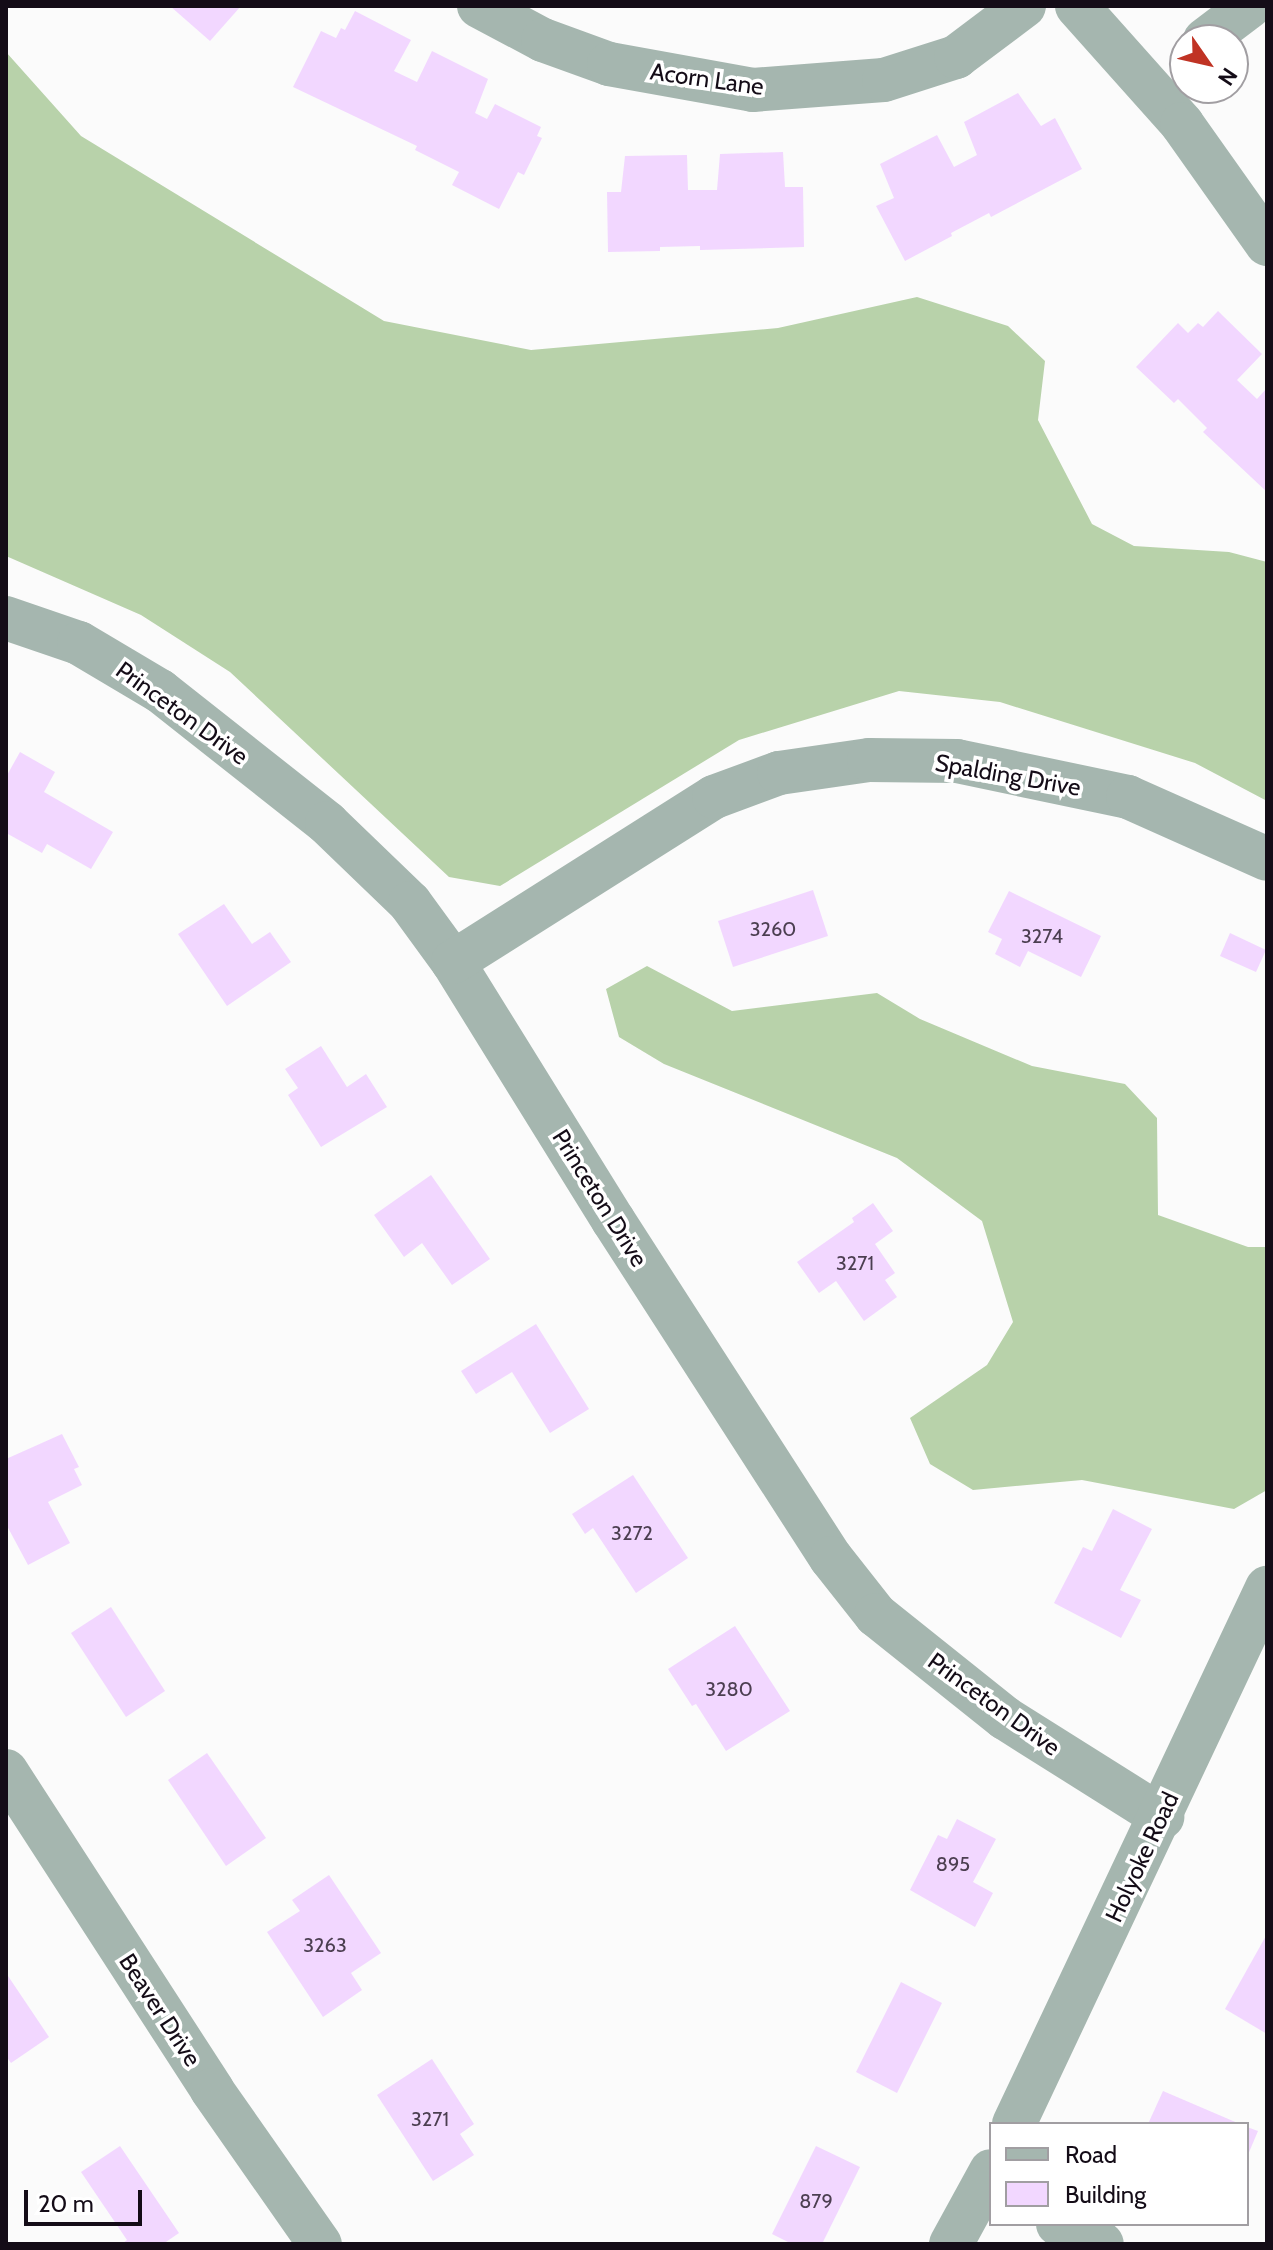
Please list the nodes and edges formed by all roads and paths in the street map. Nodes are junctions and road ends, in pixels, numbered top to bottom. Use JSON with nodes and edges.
{"nodes":[{"id":1,"x":479,"y":6,"type":"edge"},
{"id":2,"x":1024,"y":6,"type":"edge"},
{"id":3,"x":1077,"y":6,"type":"edge"},
{"id":4,"x":1250,"y":6,"type":"edge"},
{"id":5,"x":1226,"y":24,"type":"edge"},
{"id":6,"x":1169,"y":72,"type":"edge"},
{"id":7,"x":1152,"y":88,"type":"junction"},
{"id":8,"x":1267,"y":244,"type":"edge"},
{"id":9,"x":6,"y":618,"type":"edge"},
{"id":10,"x":1267,"y":859,"type":"edge"},
{"id":11,"x":453,"y":962,"type":"junction"},
{"id":12,"x":1267,"y":1588,"type":"edge"},
{"id":13,"x":6,"y":1771,"type":"edge"},
{"id":14,"x":1162,"y":1817,"type":"junction"},
{"id":15,"x":1015,"y":2122,"type":"edge"},
{"id":16,"x":988,"y":2185,"type":"edge"},
{"id":17,"x":1062,"y":2226,"type":"edge"},
{"id":18,"x":320,"y":2244,"type":"edge"},
{"id":19,"x":951,"y":2244,"type":"edge"},
{"id":20,"x":1102,"y":2244,"type":"edge"}],
"edges":[{"from":1,"to":2,"type":"street","name":"Acorn Lane"},
{"from":3,"to":7,"type":"street"},
{"from":4,"to":5,"type":"street"},
{"from":6,"to":7,"type":"street"},
{"from":7,"to":8,"type":"street"},
{"from":9,"to":11,"type":"street","name":"Princeton Drive"},
{"from":10,"to":11,"type":"street","name":"Spalding Drive"},
{"from":11,"to":14,"type":"street","name":"Princeton Drive"},
{"from":12,"to":14,"type":"street","name":"Holyoke Road"},
{"from":13,"to":18,"type":"street","name":"Beaver Drive"},
{"from":14,"to":15,"type":"street","name":"Holyoke Road"},
{"from":16,"to":19,"type":"street"},
{"from":17,"to":20,"type":"street"}]}
